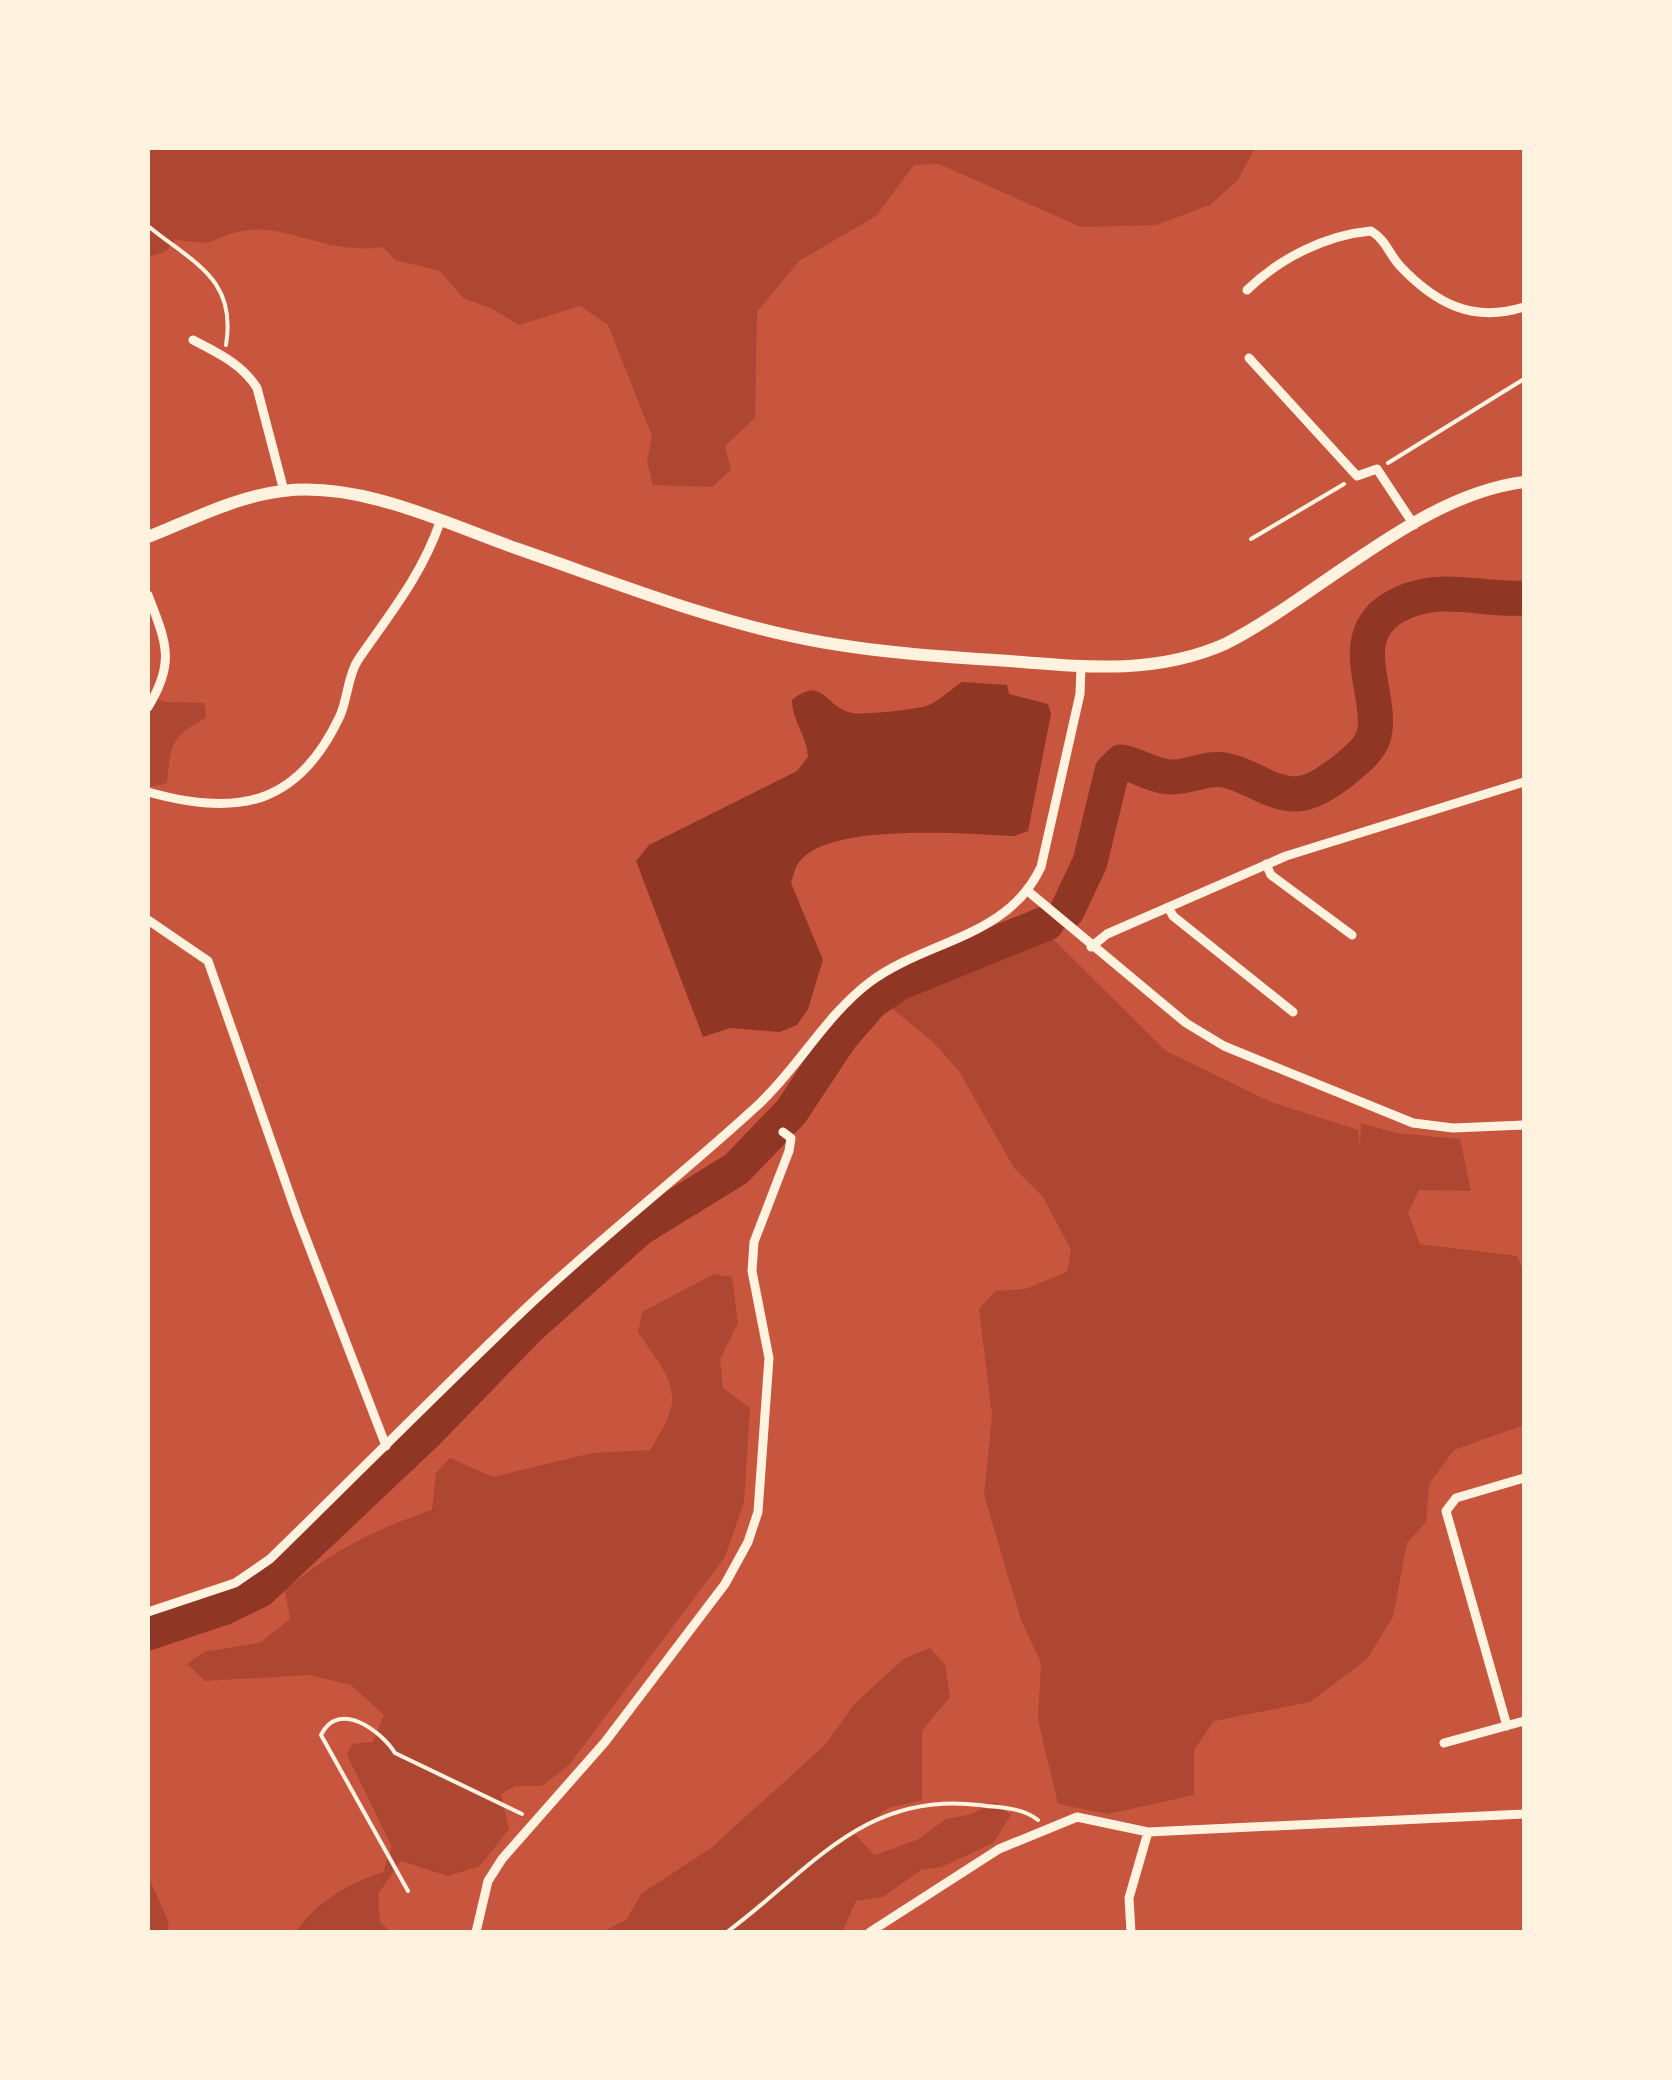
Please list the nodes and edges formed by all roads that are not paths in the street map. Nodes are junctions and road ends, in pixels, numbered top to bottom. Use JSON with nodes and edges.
{"nodes":[{"id":1,"x":1247,"y":290,"type":"dead end"},
{"id":2,"x":1524,"y":307,"type":"edge"},
{"id":3,"x":194,"y":340,"type":"dead end"},
{"id":4,"x":1249,"y":358,"type":"dead end"},
{"id":5,"x":1524,"y":482,"type":"edge"},
{"id":6,"x":284,"y":491,"type":"junction"},
{"id":7,"x":440,"y":522,"type":"junction"},
{"id":8,"x":1414,"y":525,"type":"junction"},
{"id":9,"x":148,"y":537,"type":"edge"},
{"id":10,"x":148,"y":595,"type":"edge"},
{"id":11,"x":1082,"y":667,"type":"junction"},
{"id":12,"x":148,"y":707,"type":"edge"},
{"id":13,"x":1524,"y":782,"type":"edge"},
{"id":14,"x":148,"y":792,"type":"edge"},
{"id":15,"x":1266,"y":864,"type":"junction"},
{"id":16,"x":1029,"y":892,"type":"junction"},
{"id":17,"x":1168,"y":906,"type":"junction"},
{"id":18,"x":148,"y":920,"type":"edge"},
{"id":19,"x":1352,"y":935,"type":"dead end"},
{"id":20,"x":1091,"y":947,"type":"junction"},
{"id":21,"x":1293,"y":1012,"type":"dead end"},
{"id":22,"x":1524,"y":1125,"type":"edge"},
{"id":23,"x":782,"y":1132,"type":"dead end"},
{"id":24,"x":386,"y":1446,"type":"junction"},
{"id":25,"x":1524,"y":1478,"type":"edge"},
{"id":26,"x":148,"y":1612,"type":"edge"},
{"id":27,"x":1524,"y":1721,"type":"edge"},
{"id":28,"x":1506,"y":1726,"type":"junction"},
{"id":29,"x":1444,"y":1742,"type":"dead end"},
{"id":30,"x":1524,"y":1814,"type":"edge"},
{"id":31,"x":1148,"y":1832,"type":"junction"},
{"id":32,"x":476,"y":1932,"type":"edge"},
{"id":33,"x":870,"y":1932,"type":"edge"},
{"id":34,"x":1131,"y":1932,"type":"edge"}],
"edges":[{"from":1,"to":2,"type":"street"},
{"from":3,"to":6,"type":"street"},
{"from":4,"to":8,"type":"street"},
{"from":5,"to":8,"type":"main road"},
{"from":6,"to":7,"type":"main road"},
{"from":6,"to":9,"type":"main road"},
{"from":7,"to":11,"type":"main road"},
{"from":7,"to":14,"type":"street"},
{"from":8,"to":11,"type":"main road"},
{"from":10,"to":12,"type":"street"},
{"from":11,"to":16,"type":"street"},
{"from":13,"to":15,"type":"street"},
{"from":15,"to":17,"type":"street"},
{"from":15,"to":19,"type":"street"},
{"from":16,"to":20,"type":"street"},
{"from":16,"to":24,"type":"street"},
{"from":17,"to":20,"type":"street"},
{"from":17,"to":21,"type":"street"},
{"from":18,"to":24,"type":"street"},
{"from":20,"to":22,"type":"street"},
{"from":23,"to":32,"type":"street"},
{"from":24,"to":26,"type":"street"},
{"from":25,"to":28,"type":"street"},
{"from":27,"to":28,"type":"street"},
{"from":28,"to":29,"type":"street"},
{"from":30,"to":31,"type":"street"},
{"from":31,"to":33,"type":"street"},
{"from":31,"to":34,"type":"street"}]}
